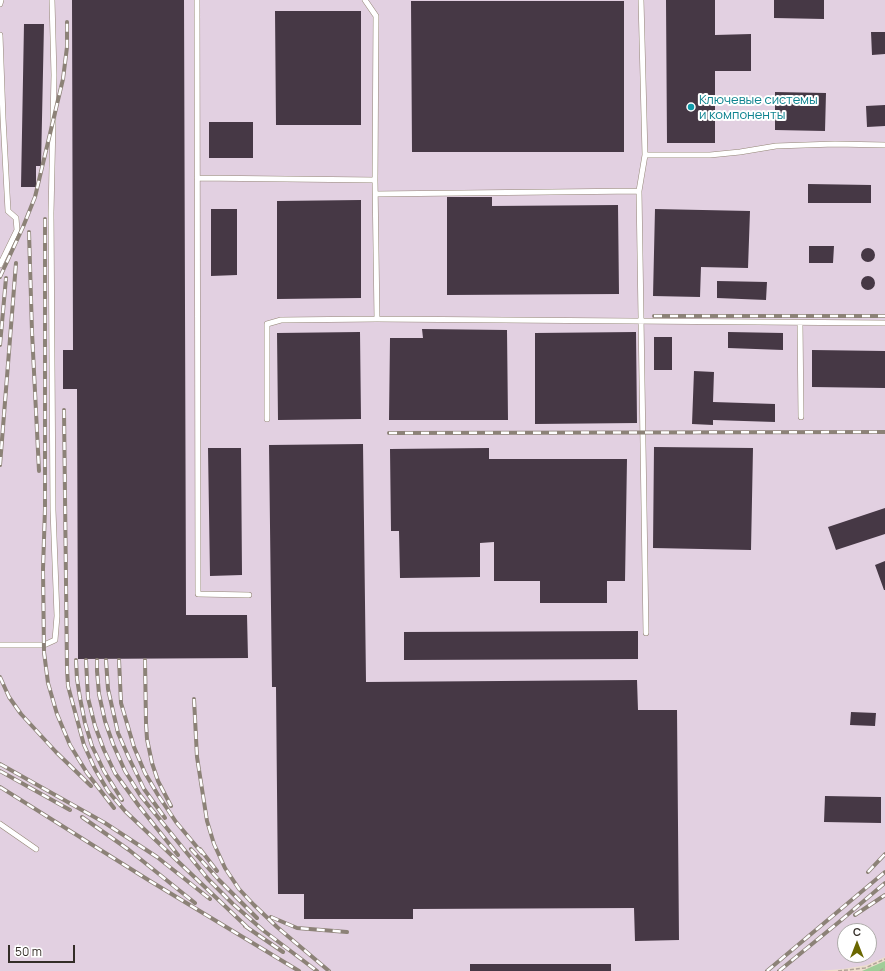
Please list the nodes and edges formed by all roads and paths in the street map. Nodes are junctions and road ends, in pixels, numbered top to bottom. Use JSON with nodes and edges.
{"nodes":[{"id":1,"x":1,"y":0,"type":"edge"},
{"id":2,"x":52,"y":0,"type":"edge"},
{"id":3,"x":197,"y":0,"type":"edge"},
{"id":4,"x":365,"y":0,"type":"edge"},
{"id":5,"x":641,"y":0,"type":"edge"},
{"id":6,"x":0,"y":4,"type":"edge"},
{"id":7,"x":0,"y":35,"type":"edge"},
{"id":8,"x":885,"y":145,"type":"edge"},
{"id":9,"x":645,"y":155,"type":"junction"},
{"id":10,"x":197,"y":178,"type":"junction"},
{"id":11,"x":375,"y":180,"type":"junction"},
{"id":12,"x":639,"y":191,"type":"junction"},
{"id":13,"x":375,"y":194,"type":"junction"},
{"id":14,"x":0,"y":265,"type":"edge"},
{"id":15,"x":377,"y":319,"type":"junction"},
{"id":16,"x":642,"y":322,"type":"junction"},
{"id":17,"x":800,"y":323,"type":"junction"},
{"id":18,"x":885,"y":323,"type":"edge"},
{"id":19,"x":801,"y":417,"type":"dead end"},
{"id":20,"x":267,"y":419,"type":"dead end"},
{"id":21,"x":249,"y":595,"type":"dead end"},
{"id":22,"x":646,"y":633,"type":"dead end"},
{"id":23,"x":0,"y":645,"type":"edge"},
{"id":24,"x":0,"y":824,"type":"edge"},
{"id":25,"x":36,"y":849,"type":"dead end"},
{"id":26,"x":885,"y":959,"type":"edge"},
{"id":27,"x":885,"y":967,"type":"edge"},
{"id":28,"x":838,"y":971,"type":"edge"},
{"id":29,"x":880,"y":971,"type":"edge"}],
"edges":[{"from":1,"to":6,"type":"lane"},
{"from":2,"to":23,"type":"lane"},
{"from":3,"to":10,"type":"lane"},
{"from":4,"to":11,"type":"lane"},
{"from":5,"to":9,"type":"lane"},
{"from":7,"to":14,"type":"lane"},
{"from":8,"to":9,"type":"lane"},
{"from":9,"to":12,"type":"lane"},
{"from":10,"to":11,"type":"lane"},
{"from":10,"to":21,"type":"lane"},
{"from":11,"to":13,"type":"lane"},
{"from":12,"to":13,"type":"lane"},
{"from":12,"to":16,"type":"lane"},
{"from":13,"to":15,"type":"lane"},
{"from":15,"to":16,"type":"lane"},
{"from":15,"to":20,"type":"lane"},
{"from":16,"to":17,"type":"lane"},
{"from":16,"to":22,"type":"lane"},
{"from":17,"to":18,"type":"lane"},
{"from":17,"to":19,"type":"lane"},
{"from":24,"to":25,"type":"lane"},
{"from":26,"to":28,"type":"path"},
{"from":27,"to":29,"type":"path"}]}
